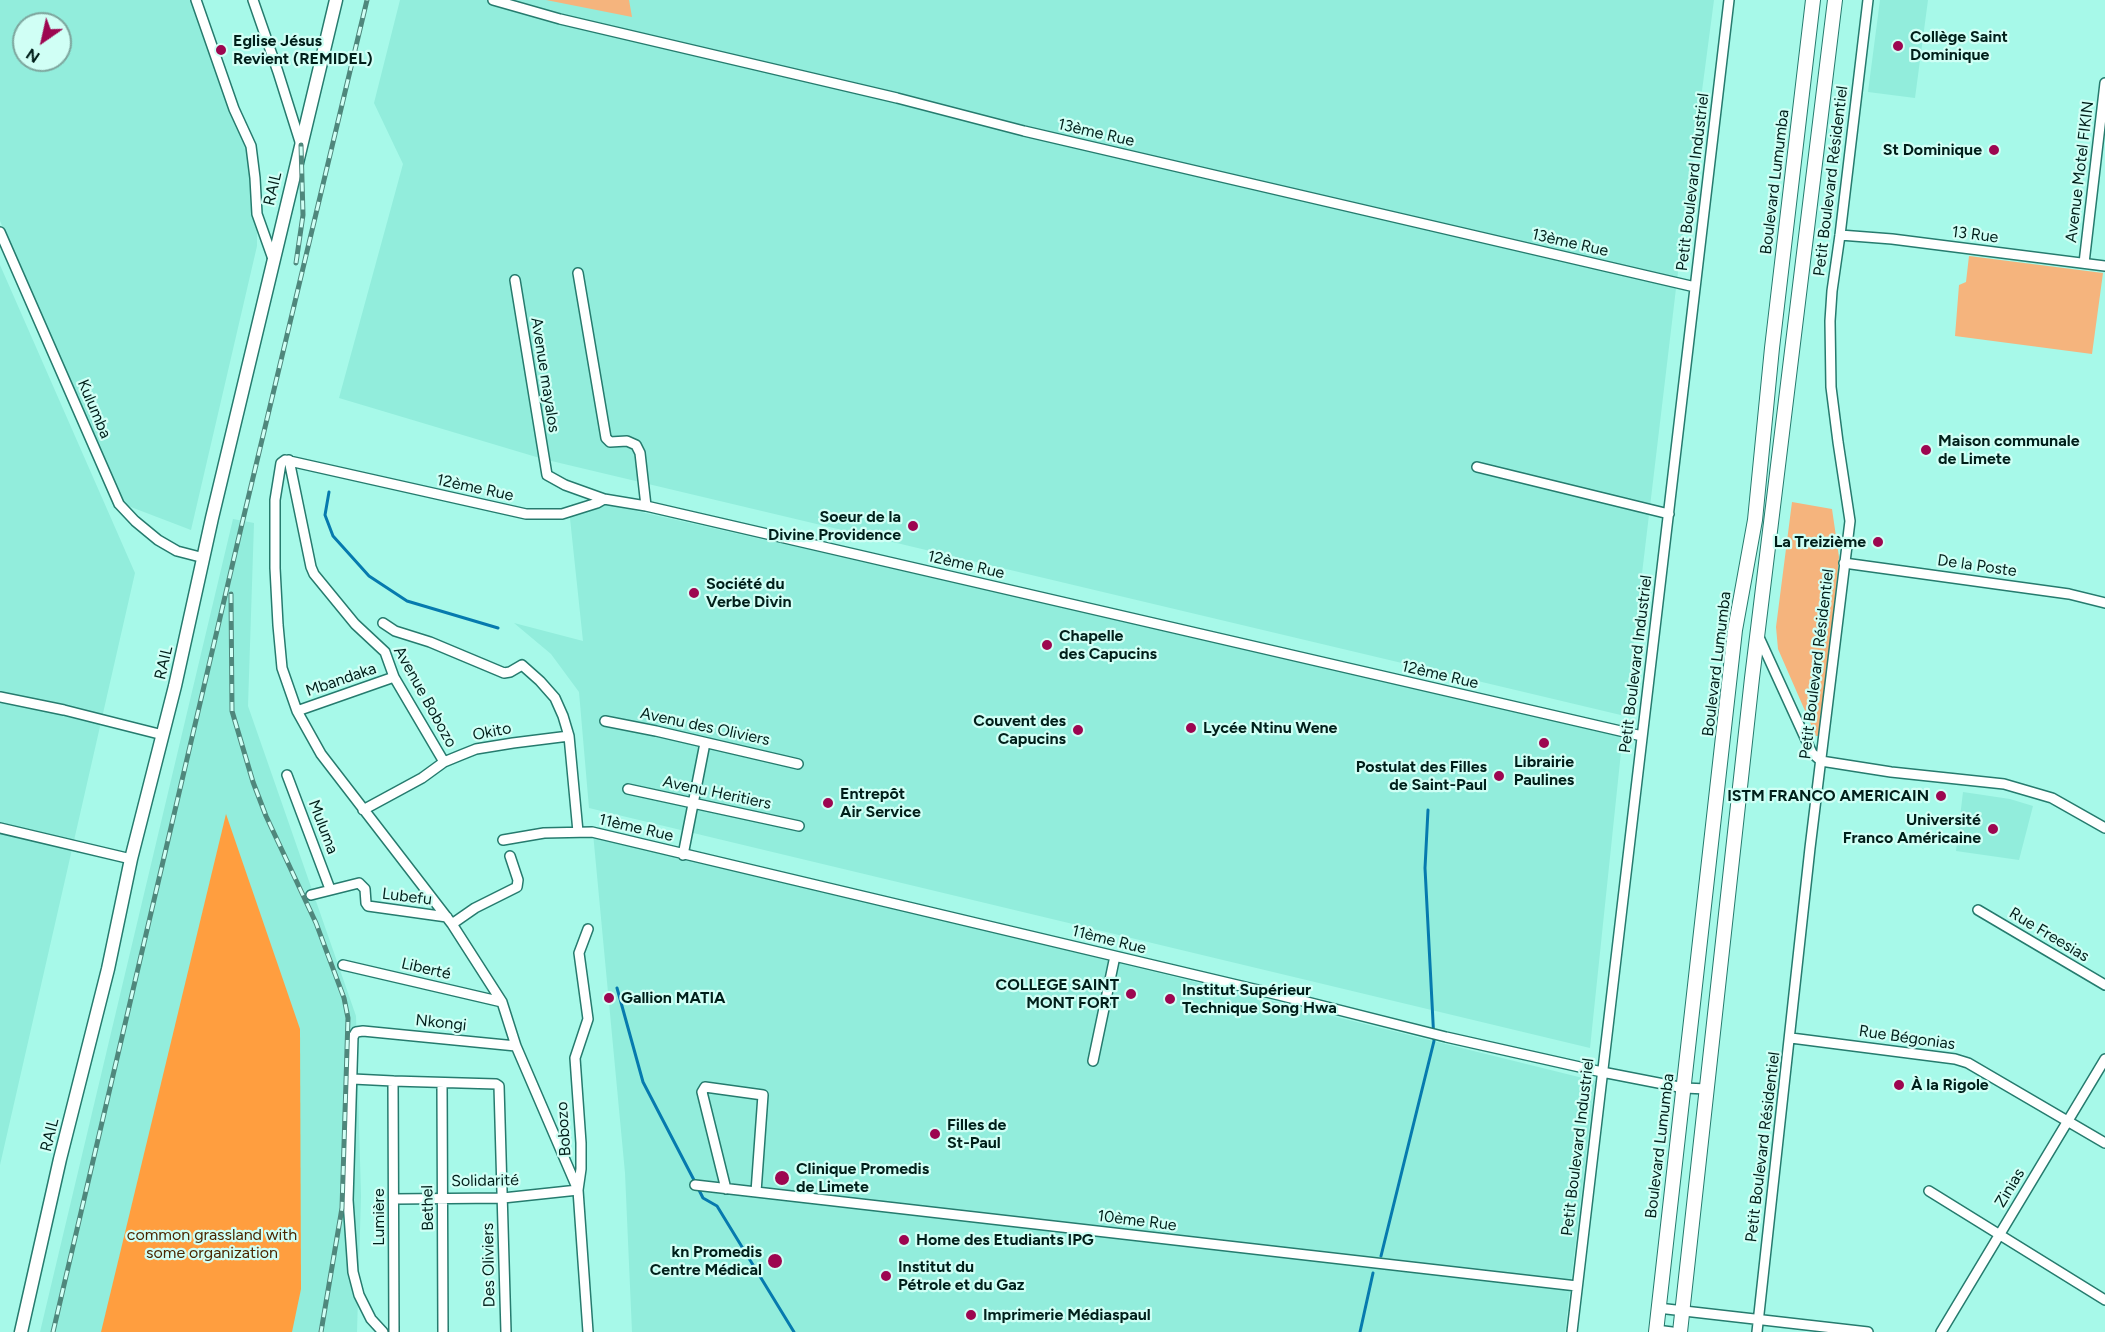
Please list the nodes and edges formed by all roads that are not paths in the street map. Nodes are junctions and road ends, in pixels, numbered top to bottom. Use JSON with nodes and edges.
{"nodes":[{"id":1,"x":196,"y":0,"type":"edge"},
{"id":2,"x":253,"y":0,"type":"edge"},
{"id":3,"x":336,"y":0,"type":"edge"},
{"id":4,"x":493,"y":0,"type":"edge"},
{"id":5,"x":1729,"y":0,"type":"edge"},
{"id":6,"x":1813,"y":0,"type":"edge"},
{"id":7,"x":1834,"y":0,"type":"edge"},
{"id":8,"x":1868,"y":0,"type":"edge"},
{"id":9,"x":2105,"y":83,"type":"edge"},
{"id":10,"x":301,"y":145,"type":"junction"},
{"id":11,"x":0,"y":232,"type":"edge"},
{"id":12,"x":1840,"y":235,"type":"junction"},
{"id":13,"x":273,"y":259,"type":"junction"},
{"id":14,"x":2084,"y":264,"type":"junction"},
{"id":15,"x":2105,"y":266,"type":"edge"},
{"id":16,"x":578,"y":273,"type":"dead end"},
{"id":17,"x":515,"y":279,"type":"dead end"},
{"id":18,"x":1695,"y":287,"type":"junction"},
{"id":19,"x":287,"y":460,"type":"junction"},
{"id":20,"x":1477,"y":467,"type":"dead end"},
{"id":21,"x":604,"y":499,"type":"junction"},
{"id":22,"x":646,"y":506,"type":"junction"},
{"id":23,"x":1669,"y":514,"type":"junction"},
{"id":24,"x":204,"y":558,"type":"junction"},
{"id":25,"x":1844,"y":563,"type":"junction"},
{"id":26,"x":2105,"y":603,"type":"edge"},
{"id":27,"x":383,"y":624,"type":"dead end"},
{"id":28,"x":1758,"y":635,"type":"junction"},
{"id":29,"x":394,"y":677,"type":"junction"},
{"id":30,"x":0,"y":697,"type":"edge"},
{"id":31,"x":297,"y":711,"type":"junction"},
{"id":32,"x":605,"y":721,"type":"dead end"},
{"id":33,"x":163,"y":735,"type":"junction"},
{"id":34,"x":569,"y":736,"type":"junction"},
{"id":35,"x":1642,"y":736,"type":"junction"},
{"id":36,"x":705,"y":743,"type":"junction"},
{"id":37,"x":1821,"y":761,"type":"junction"},
{"id":38,"x":444,"y":762,"type":"junction"},
{"id":39,"x":798,"y":764,"type":"dead end"},
{"id":40,"x":287,"y":775,"type":"dead end"},
{"id":41,"x":628,"y":789,"type":"dead end"},
{"id":42,"x":693,"y":804,"type":"junction"},
{"id":43,"x":363,"y":810,"type":"junction"},
{"id":44,"x":799,"y":826,"type":"dead end"},
{"id":45,"x":0,"y":828,"type":"edge"},
{"id":46,"x":2105,"y":828,"type":"edge"},
{"id":47,"x":578,"y":832,"type":"junction"},
{"id":48,"x":503,"y":840,"type":"dead end"},
{"id":49,"x":682,"y":855,"type":"junction"},
{"id":50,"x":510,"y":856,"type":"dead end"},
{"id":51,"x":132,"y":859,"type":"junction"},
{"id":52,"x":330,"y":889,"type":"junction"},
{"id":53,"x":311,"y":895,"type":"dead end"},
{"id":54,"x":1978,"y":909,"type":"dead end"},
{"id":55,"x":450,"y":920,"type":"junction"},
{"id":56,"x":588,"y":929,"type":"dead end"},
{"id":57,"x":1115,"y":956,"type":"junction"},
{"id":58,"x":343,"y":965,"type":"dead end"},
{"id":59,"x":2105,"y":985,"type":"edge"},
{"id":60,"x":502,"y":1002,"type":"junction"},
{"id":61,"x":1791,"y":1038,"type":"junction"},
{"id":62,"x":516,"y":1046,"type":"junction"},
{"id":63,"x":2105,"y":1059,"type":"edge"},
{"id":64,"x":1094,"y":1061,"type":"dead end"},
{"id":65,"x":1602,"y":1072,"type":"junction"},
{"id":66,"x":352,"y":1079,"type":"junction"},
{"id":67,"x":393,"y":1081,"type":"junction"},
{"id":68,"x":441,"y":1083,"type":"junction"},
{"id":69,"x":1684,"y":1088,"type":"junction"},
{"id":70,"x":1707,"y":1089,"type":"junction"},
{"id":71,"x":2068,"y":1120,"type":"junction"},
{"id":72,"x":2105,"y":1143,"type":"edge"},
{"id":73,"x":694,"y":1185,"type":"dead end"},
{"id":74,"x":726,"y":1189,"type":"junction"},
{"id":75,"x":578,"y":1190,"type":"junction"},
{"id":76,"x":1929,"y":1191,"type":"dead end"},
{"id":77,"x":756,"y":1192,"type":"junction"},
{"id":78,"x":443,"y":1197,"type":"junction"},
{"id":79,"x":503,"y":1198,"type":"junction"},
{"id":80,"x":394,"y":1199,"type":"junction"},
{"id":81,"x":2000,"y":1235,"type":"junction"},
{"id":82,"x":1577,"y":1286,"type":"junction"},
{"id":83,"x":2105,"y":1300,"type":"edge"},
{"id":84,"x":1658,"y":1308,"type":"junction"},
{"id":85,"x":1683,"y":1311,"type":"junction"},
{"id":86,"x":1758,"y":1319,"type":"junction"},
{"id":87,"x":1656,"y":1331,"type":"edge"},
{"id":88,"x":21,"y":1332,"type":"edge"},
{"id":89,"x":382,"y":1332,"type":"edge"},
{"id":90,"x":394,"y":1332,"type":"edge"},
{"id":91,"x":443,"y":1332,"type":"edge"},
{"id":92,"x":506,"y":1332,"type":"edge"},
{"id":93,"x":588,"y":1332,"type":"edge"},
{"id":94,"x":1572,"y":1332,"type":"edge"},
{"id":95,"x":1672,"y":1332,"type":"edge"},
{"id":96,"x":1680,"y":1332,"type":"edge"},
{"id":97,"x":1757,"y":1332,"type":"edge"},
{"id":98,"x":1868,"y":1332,"type":"edge"},
{"id":99,"x":1941,"y":1332,"type":"edge"}],
"edges":[{"from":1,"to":13,"type":"street"},
{"from":2,"to":10,"type":"street"},
{"from":3,"to":10,"type":"main road","name":"RAIL"},
{"from":4,"to":18,"type":"street","name":"13ème Rue"},
{"from":5,"to":18,"type":"street","name":"Petit Boulevard Industriel"},
{"from":6,"to":69,"type":"highway","name":"Boulevard Lumumba"},
{"from":7,"to":28,"type":"highway"},
{"from":8,"to":12,"type":"street","name":"Petit Boulevard Résidentiel"},
{"from":9,"to":14,"type":"street","name":"Avenue Motel FIKIN"},
{"from":10,"to":13,"type":"main road","name":"RAIL"},
{"from":11,"to":24,"type":"street","name":"Kulumba"},
{"from":12,"to":14,"type":"street","name":"13 Rue"},
{"from":12,"to":25,"type":"street","name":"Petit Boulevard Résidentiel"},
{"from":13,"to":24,"type":"main road","name":"RAIL"},
{"from":14,"to":15,"type":"street","name":"13 Rue"},
{"from":16,"to":22,"type":"street"},
{"from":17,"to":21,"type":"street","name":"Avenue mayalos"},
{"from":18,"to":23,"type":"street","name":"Petit Boulevard Industriel"},
{"from":19,"to":21,"type":"street","name":"12ème Rue"},
{"from":19,"to":29,"type":"street","name":"Avenue Bobozo"},
{"from":19,"to":31,"type":"street"},
{"from":20,"to":23,"type":"street"},
{"from":21,"to":22,"type":"street","name":"12ème Rue"},
{"from":22,"to":35,"type":"street","name":"12ème Rue"},
{"from":23,"to":35,"type":"street","name":"Petit Boulevard Industriel"},
{"from":24,"to":33,"type":"main road","name":"RAIL"},
{"from":25,"to":26,"type":"street","name":"De la Poste"},
{"from":25,"to":37,"type":"street","name":"Petit Boulevard Résidentiel"},
{"from":27,"to":34,"type":"street","name":"Avenue Bobozo"},
{"from":28,"to":37,"type":"street"},
{"from":28,"to":70,"type":"highway"},
{"from":29,"to":31,"type":"street","name":"Mbandaka"},
{"from":29,"to":38,"type":"street","name":"Avenue Bobozo"},
{"from":30,"to":33,"type":"street"},
{"from":31,"to":43,"type":"street"},
{"from":32,"to":36,"type":"street","name":"Avenu des Oliviers"},
{"from":33,"to":51,"type":"main road","name":"RAIL"},
{"from":34,"to":38,"type":"street","name":"Okito"},
{"from":34,"to":47,"type":"street"},
{"from":35,"to":65,"type":"street","name":"Petit Boulevard Industriel"},
{"from":36,"to":39,"type":"street","name":"Avenu des Oliviers"},
{"from":36,"to":42,"type":"street"},
{"from":37,"to":46,"type":"street"},
{"from":37,"to":61,"type":"street","name":"Petit Boulevard Résidentiel"},
{"from":38,"to":43,"type":"street","name":"Okito"},
{"from":40,"to":52,"type":"street","name":"Muluma"},
{"from":41,"to":42,"type":"street","name":"Avenu Heritiers"},
{"from":42,"to":44,"type":"street","name":"Avenu Heritiers"},
{"from":42,"to":49,"type":"street"},
{"from":43,"to":55,"type":"street"},
{"from":45,"to":51,"type":"street"},
{"from":47,"to":48,"type":"street","name":"11ème Rue"},
{"from":47,"to":49,"type":"street","name":"11ème Rue"},
{"from":49,"to":57,"type":"street","name":"11ème Rue"},
{"from":50,"to":55,"type":"street"},
{"from":51,"to":88,"type":"main road","name":"RAIL"},
{"from":52,"to":53,"type":"street","name":"Lubefu"},
{"from":52,"to":55,"type":"street","name":"Lubefu"},
{"from":54,"to":59,"type":"street","name":"Rue Freesias"},
{"from":55,"to":60,"type":"street"},
{"from":56,"to":75,"type":"street","name":"Bobozo"},
{"from":57,"to":64,"type":"street"},
{"from":57,"to":65,"type":"street","name":"11ème Rue"},
{"from":58,"to":60,"type":"street","name":"Liberté"},
{"from":60,"to":62,"type":"street"},
{"from":61,"to":71,"type":"street","name":"Rue Bégonias"},
{"from":61,"to":86,"type":"street","name":"Petit Boulevard Résidentiel"},
{"from":62,"to":66,"type":"street","name":"Nkongi"},
{"from":62,"to":75,"type":"street"},
{"from":63,"to":71,"type":"street","name":"Zinias"},
{"from":65,"to":69,"type":"street","name":"11ème Rue"},
{"from":65,"to":82,"type":"street","name":"Petit Boulevard Industriel"},
{"from":66,"to":67,"type":"street"},
{"from":66,"to":89,"type":"street"},
{"from":67,"to":68,"type":"street"},
{"from":67,"to":80,"type":"street","name":"Lumière"},
{"from":68,"to":78,"type":"street","name":"Bethel"},
{"from":68,"to":79,"type":"street"},
{"from":69,"to":70,"type":"street","name":"11ème Rue"},
{"from":69,"to":84,"type":"highway","name":"Boulevard Lumumba"},
{"from":70,"to":85,"type":"highway"},
{"from":71,"to":72,"type":"street","name":"Rue Bégonias"},
{"from":71,"to":81,"type":"street","name":"Zinias"},
{"from":73,"to":74,"type":"street","name":"10ème Rue"},
{"from":74,"to":77,"type":"street","name":"10ème Rue"},
{"from":74,"to":77,"type":"street"},
{"from":75,"to":79,"type":"street","name":"Solidarité"},
{"from":75,"to":93,"type":"street","name":"Bobozo"},
{"from":76,"to":81,"type":"street"},
{"from":77,"to":82,"type":"street","name":"10ème Rue"},
{"from":78,"to":79,"type":"street","name":"Solidarité"},
{"from":78,"to":80,"type":"street","name":"Solidarité"},
{"from":78,"to":91,"type":"street","name":"Bethel"},
{"from":79,"to":92,"type":"street","name":"Des Oliviers"},
{"from":80,"to":90,"type":"street","name":"Lumière"},
{"from":81,"to":83,"type":"street"},
{"from":81,"to":99,"type":"street","name":"Zinias"},
{"from":82,"to":94,"type":"street","name":"Petit Boulevard Industriel"},
{"from":84,"to":85,"type":"street"},
{"from":84,"to":87,"type":"highway","name":"Boulevard Lumumba"},
{"from":85,"to":86,"type":"street"},
{"from":85,"to":96,"type":"highway"},
{"from":86,"to":97,"type":"street","name":"Petit Boulevard Résidentiel"},
{"from":86,"to":98,"type":"street"},
{"from":87,"to":95,"type":"street"}]}
